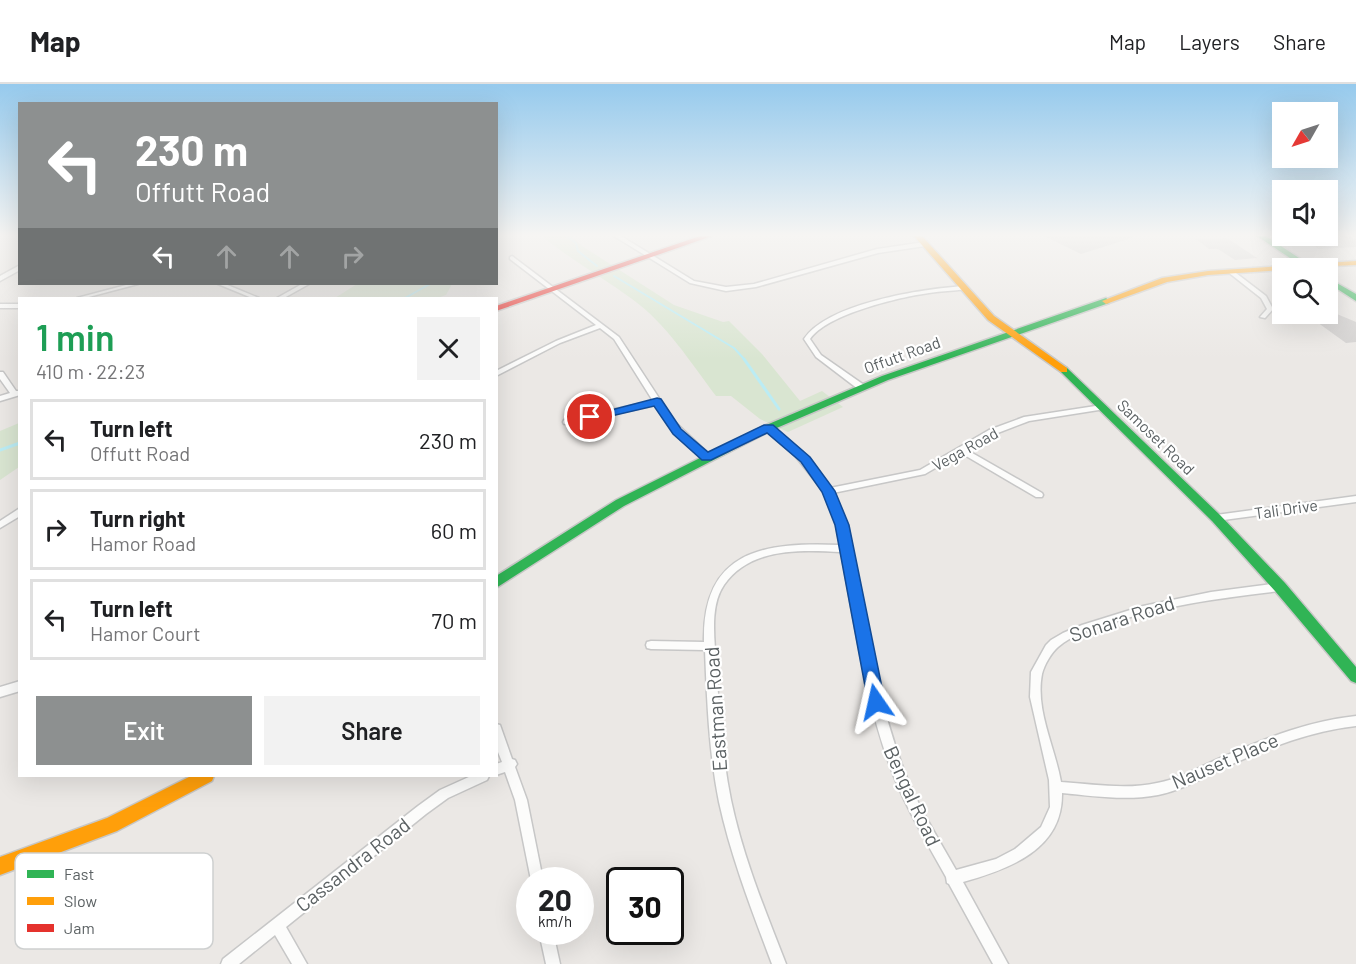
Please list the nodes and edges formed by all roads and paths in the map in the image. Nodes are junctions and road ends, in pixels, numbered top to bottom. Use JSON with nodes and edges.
{"nodes":[{"id":1,"x":537,"y":277,"type":"edge"},
{"id":2,"x":588,"y":277,"type":"edge"},
{"id":3,"x":684,"y":277,"type":"edge"},
{"id":4,"x":781,"y":277,"type":"edge"},
{"id":5,"x":954,"y":277,"type":"edge"},
{"id":6,"x":1180,"y":277,"type":"edge"},
{"id":7,"x":1238,"y":277,"type":"edge"},
{"id":8,"x":131,"y":285,"type":"edge"},
{"id":9,"x":224,"y":285,"type":"edge"},
{"id":10,"x":304,"y":285,"type":"edge"},
{"id":11,"x":1338,"y":286,"type":"edge"},
{"id":12,"x":964,"y":288,"type":"junction"},
{"id":13,"x":553,"y":289,"type":"junction"},
{"id":14,"x":84,"y":297,"type":"edge"},
{"id":15,"x":254,"y":297,"type":"edge"},
{"id":16,"x":282,"y":297,"type":"edge"},
{"id":17,"x":1356,"y":298,"type":"edge"},
{"id":18,"x":0,"y":306,"type":"edge"},
{"id":19,"x":18,"y":306,"type":"edge"},
{"id":20,"x":498,"y":308,"type":"edge"},
{"id":21,"x":1263,"y":317,"type":"dead end"},
{"id":22,"x":601,"y":324,"type":"junction"},
{"id":23,"x":1012,"y":333,"type":"junction"},
{"id":24,"x":498,"y":373,"type":"edge"},
{"id":25,"x":0,"y":374,"type":"edge"},
{"id":26,"x":861,"y":387,"type":"junction"},
{"id":27,"x":17,"y":393,"type":"edge"},
{"id":28,"x":0,"y":399,"type":"edge"},
{"id":29,"x":657,"y":402,"type":"junction"},
{"id":30,"x":1102,"y":407,"type":"junction"},
{"id":31,"x":567,"y":422,"type":"dead end"},
{"id":32,"x":768,"y":428,"type":"junction"},
{"id":33,"x":962,"y":450,"type":"junction"},
{"id":34,"x":707,"y":457,"type":"junction"},
{"id":35,"x":828,"y":491,"type":"junction"},
{"id":36,"x":1039,"y":495,"type":"dead end"},
{"id":37,"x":1356,"y":499,"type":"edge"},
{"id":38,"x":18,"y":512,"type":"edge"},
{"id":39,"x":1216,"y":518,"type":"junction"},
{"id":40,"x":0,"y":525,"type":"edge"},
{"id":41,"x":846,"y":549,"type":"junction"},
{"id":42,"x":498,"y":582,"type":"edge"},
{"id":43,"x":1281,"y":586,"type":"junction"},
{"id":44,"x":651,"y":645,"type":"dead end"},
{"id":45,"x":710,"y":646,"type":"junction"},
{"id":46,"x":1356,"y":677,"type":"edge"},
{"id":47,"x":18,"y":687,"type":"edge"},
{"id":48,"x":0,"y":692,"type":"edge"},
{"id":49,"x":1356,"y":722,"type":"edge"},
{"id":50,"x":498,"y":734,"type":"edge"},
{"id":51,"x":511,"y":764,"type":"junction"},
{"id":52,"x":498,"y":769,"type":"edge"},
{"id":53,"x":204,"y":777,"type":"edge"},
{"id":54,"x":481,"y":777,"type":"edge"},
{"id":55,"x":1057,"y":787,"type":"junction"},
{"id":56,"x":39,"y":853,"type":"edge"},
{"id":57,"x":15,"y":863,"type":"edge"},
{"id":58,"x":534,"y":867,"type":"edge"},
{"id":59,"x":1,"y":868,"type":"edge"},
{"id":60,"x":952,"y":878,"type":"junction"},
{"id":61,"x":277,"y":925,"type":"junction"},
{"id":62,"x":549,"y":945,"type":"edge"},
{"id":63,"x":228,"y":964,"type":"edge"},
{"id":64,"x":300,"y":964,"type":"edge"},
{"id":65,"x":553,"y":964,"type":"edge"},
{"id":66,"x":779,"y":964,"type":"edge"},
{"id":67,"x":1001,"y":964,"type":"edge"}],
"edges":[{"from":1,"to":13,"type":"street"},
{"from":2,"to":13,"type":"street"},
{"from":3,"to":4,"type":"street"},
{"from":5,"to":12,"type":"street","name":"Samoset Road"},
{"from":6,"to":23,"type":"street","name":"Offutt Road"},
{"from":7,"to":21,"type":"street"},
{"from":8,"to":14,"type":"street"},
{"from":9,"to":15,"type":"street"},
{"from":10,"to":16,"type":"street"},
{"from":11,"to":17,"type":"street"},
{"from":12,"to":23,"type":"street","name":"Samoset Road"},
{"from":12,"to":26,"type":"street"},
{"from":13,"to":20,"type":"street"},
{"from":13,"to":22,"type":"street"},
{"from":18,"to":19,"type":"street"},
{"from":22,"to":24,"type":"street"},
{"from":22,"to":29,"type":"street"},
{"from":23,"to":26,"type":"street","name":"Offutt Road"},
{"from":23,"to":30,"type":"street","name":"Samoset Road"},
{"from":25,"to":27,"type":"street"},
{"from":26,"to":32,"type":"street","name":"Offutt Road"},
{"from":27,"to":28,"type":"street"},
{"from":29,"to":31,"type":"street"},
{"from":29,"to":34,"type":"street"},
{"from":30,"to":33,"type":"street","name":"Vega Road"},
{"from":30,"to":39,"type":"street","name":"Samoset Road"},
{"from":32,"to":34,"type":"street","name":"Offutt Road"},
{"from":32,"to":35,"type":"street","name":"Bengal Road"},
{"from":33,"to":35,"type":"street","name":"Vega Road"},
{"from":33,"to":36,"type":"street"},
{"from":34,"to":42,"type":"street","name":"Offutt Road"},
{"from":35,"to":41,"type":"street","name":"Bengal Road"},
{"from":37,"to":39,"type":"street","name":"Tali Drive"},
{"from":38,"to":40,"type":"street"},
{"from":39,"to":43,"type":"street","name":"Samoset Road"},
{"from":41,"to":45,"type":"street","name":"Eastman Road"},
{"from":41,"to":60,"type":"street","name":"Bengal Road"},
{"from":43,"to":46,"type":"street","name":"Samoset Road"},
{"from":43,"to":55,"type":"street","name":"Sonara Road"},
{"from":44,"to":45,"type":"street"},
{"from":45,"to":66,"type":"street","name":"Eastman Road"},
{"from":47,"to":48,"type":"street"},
{"from":49,"to":55,"type":"street","name":"Nauset Place"},
{"from":50,"to":51,"type":"street"},
{"from":51,"to":52,"type":"street"},
{"from":51,"to":58,"type":"street"},
{"from":53,"to":56,"type":"street"},
{"from":54,"to":61,"type":"street","name":"Cassandra Road"},
{"from":55,"to":60,"type":"street","name":"Sonara Road"},
{"from":57,"to":59,"type":"street"},
{"from":60,"to":67,"type":"street","name":"Bengal Road"},
{"from":61,"to":63,"type":"street","name":"Cassandra Road"},
{"from":61,"to":64,"type":"street"},
{"from":62,"to":65,"type":"street"}]}
